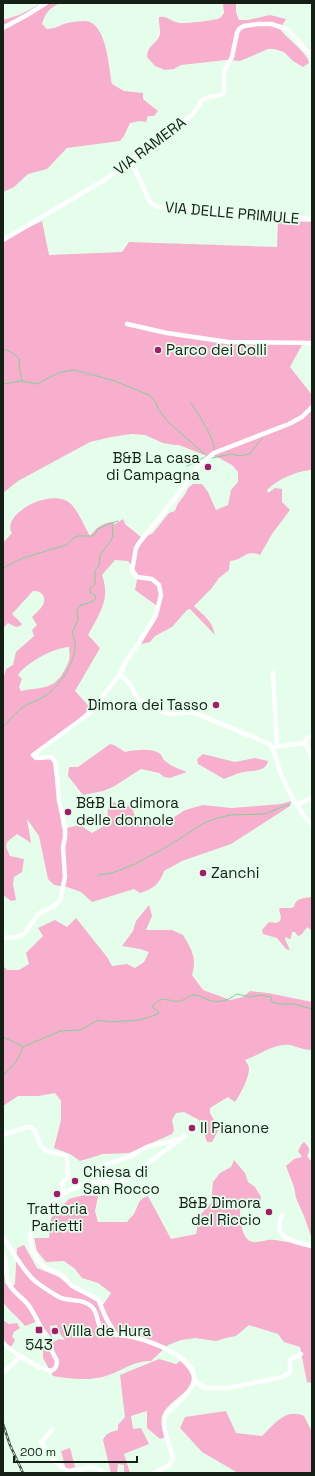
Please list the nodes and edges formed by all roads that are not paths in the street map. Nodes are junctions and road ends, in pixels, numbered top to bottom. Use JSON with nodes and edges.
{"nodes":[{"id":1,"x":46,"y":3,"type":"edge"},
{"id":2,"x":3,"y":28,"type":"edge"},
{"id":3,"x":312,"y":56,"type":"edge"},
{"id":4,"x":131,"y":161,"type":"junction"},
{"id":5,"x":312,"y":219,"type":"edge"},
{"id":6,"x":3,"y":240,"type":"edge"},
{"id":7,"x":127,"y":324,"type":"dead end"},
{"id":8,"x":312,"y":343,"type":"edge"},
{"id":9,"x":312,"y":407,"type":"edge"},
{"id":10,"x":273,"y":673,"type":"dead end"},
{"id":11,"x":120,"y":674,"type":"junction"},
{"id":12,"x":312,"y":736,"type":"edge"},
{"id":13,"x":305,"y":743,"type":"junction"},
{"id":14,"x":275,"y":747,"type":"junction"},
{"id":15,"x":312,"y":758,"type":"edge"},
{"id":16,"x":312,"y":797,"type":"edge"},
{"id":17,"x":297,"y":805,"type":"junction"},
{"id":18,"x":312,"y":826,"type":"edge"},
{"id":19,"x":3,"y":938,"type":"edge"},
{"id":20,"x":3,"y":1135,"type":"edge"},
{"id":21,"x":100,"y":1182,"type":"junction"},
{"id":22,"x":64,"y":1193,"type":"junction"},
{"id":23,"x":282,"y":1215,"type":"dead end"},
{"id":24,"x":3,"y":1237,"type":"edge"},
{"id":25,"x":312,"y":1246,"type":"edge"},
{"id":26,"x":3,"y":1254,"type":"edge"},
{"id":27,"x":116,"y":1335,"type":"junction"},
{"id":28,"x":3,"y":1343,"type":"edge"},
{"id":29,"x":301,"y":1354,"type":"dead end"},
{"id":30,"x":21,"y":1356,"type":"junction"},
{"id":31,"x":3,"y":1372,"type":"edge"},
{"id":32,"x":194,"y":1380,"type":"junction"},
{"id":33,"x":52,"y":1430,"type":"dead end"},
{"id":34,"x":106,"y":1473,"type":"edge"},
{"id":35,"x":154,"y":1473,"type":"edge"}],
"edges":[{"from":1,"to":2,"type":"street"},
{"from":3,"to":4,"type":"street","name":"VIA RAMERA"},
{"from":4,"to":5,"type":"street","name":"VIA DELLE PRIMULE"},
{"from":4,"to":6,"type":"street","name":"VIA RAMERA"},
{"from":7,"to":8,"type":"street"},
{"from":9,"to":11,"type":"street"},
{"from":10,"to":14,"type":"street"},
{"from":11,"to":14,"type":"street"},
{"from":11,"to":19,"type":"street"},
{"from":12,"to":13,"type":"street"},
{"from":13,"to":14,"type":"street"},
{"from":13,"to":15,"type":"street"},
{"from":14,"to":17,"type":"street"},
{"from":16,"to":17,"type":"street"},
{"from":17,"to":18,"type":"street"},
{"from":20,"to":22,"type":"street"},
{"from":21,"to":21,"type":"street"},
{"from":21,"to":22,"type":"street"},
{"from":22,"to":27,"type":"street"},
{"from":23,"to":25,"type":"street"},
{"from":24,"to":27,"type":"street"},
{"from":26,"to":30,"type":"street"},
{"from":27,"to":32,"type":"street"},
{"from":28,"to":30,"type":"street"},
{"from":29,"to":32,"type":"street"},
{"from":30,"to":31,"type":"street"},
{"from":32,"to":35,"type":"street"},
{"from":33,"to":34,"type":"street"}]}
